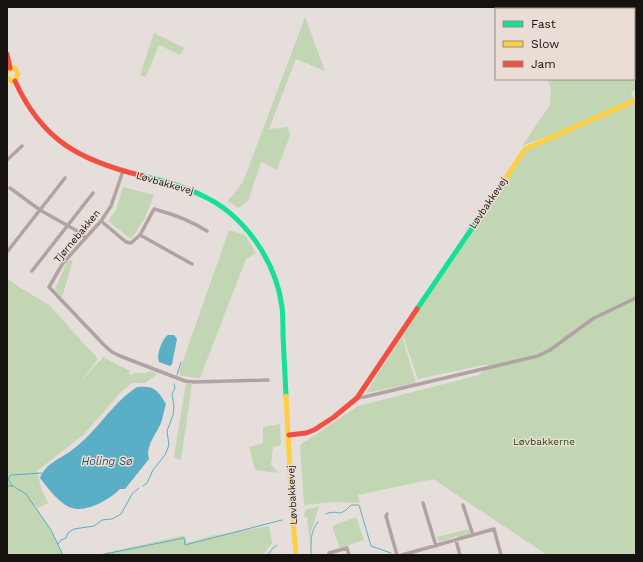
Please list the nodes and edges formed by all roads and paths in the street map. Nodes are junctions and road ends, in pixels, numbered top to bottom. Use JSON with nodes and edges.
{"nodes":[{"id":1,"x":7,"y":54,"type":"edge"},
{"id":2,"x":9,"y":70,"type":"edge"},
{"id":3,"x":7,"y":78,"type":"edge"},
{"id":4,"x":15,"y":81,"type":"junction"},
{"id":5,"x":636,"y":100,"type":"edge"},
{"id":6,"x":22,"y":146,"type":"dead end"},
{"id":7,"x":7,"y":160,"type":"edge"},
{"id":8,"x":123,"y":171,"type":"junction"},
{"id":9,"x":65,"y":178,"type":"dead end"},
{"id":10,"x":10,"y":188,"type":"dead end"},
{"id":11,"x":93,"y":193,"type":"dead end"},
{"id":12,"x":40,"y":210,"type":"junction"},
{"id":13,"x":101,"y":221,"type":"junction"},
{"id":14,"x":68,"y":226,"type":"junction"},
{"id":15,"x":207,"y":231,"type":"dead end"},
{"id":16,"x":140,"y":235,"type":"junction"},
{"id":17,"x":86,"y":238,"type":"junction"},
{"id":18,"x":7,"y":252,"type":"edge"},
{"id":19,"x":192,"y":264,"type":"dead end"},
{"id":20,"x":32,"y":271,"type":"dead end"},
{"id":21,"x":636,"y":298,"type":"edge"},
{"id":22,"x":268,"y":380,"type":"dead end"},
{"id":23,"x":357,"y":398,"type":"junction"},
{"id":24,"x":289,"y":435,"type":"junction"},
{"id":25,"x":423,"y":503,"type":"dead end"},
{"id":26,"x":463,"y":505,"type":"dead end"},
{"id":27,"x":387,"y":514,"type":"dead end"},
{"id":28,"x":473,"y":535,"type":"junction"},
{"id":29,"x":456,"y":540,"type":"junction"},
{"id":30,"x":436,"y":546,"type":"junction"},
{"id":31,"x":423,"y":549,"type":"junction"},
{"id":32,"x":329,"y":553,"type":"dead end"},
{"id":33,"x":296,"y":555,"type":"edge"},
{"id":34,"x":349,"y":555,"type":"edge"},
{"id":35,"x":397,"y":555,"type":"edge"},
{"id":36,"x":402,"y":555,"type":"edge"},
{"id":37,"x":425,"y":555,"type":"edge"},
{"id":38,"x":460,"y":555,"type":"edge"},
{"id":39,"x":501,"y":555,"type":"edge"}],
"edges":[{"from":1,"to":2,"type":"street"},
{"from":2,"to":4,"type":"street","name":"Løvbakkevej"},
{"from":3,"to":4,"type":"street"},
{"from":4,"to":8,"type":"street","name":"Løvbakkevej"},
{"from":5,"to":23,"type":"street","name":"Løvbakkevej"},
{"from":6,"to":7,"type":"street"},
{"from":8,"to":13,"type":"street","name":"Tjørnebakken"},
{"from":8,"to":24,"type":"street","name":"Løvbakkevej"},
{"from":9,"to":12,"type":"street"},
{"from":10,"to":12,"type":"street"},
{"from":11,"to":14,"type":"street"},
{"from":12,"to":14,"type":"street"},
{"from":12,"to":18,"type":"street"},
{"from":13,"to":16,"type":"street"},
{"from":13,"to":17,"type":"street","name":"Tjørnebakken"},
{"from":14,"to":17,"type":"street"},
{"from":14,"to":20,"type":"street"},
{"from":15,"to":16,"type":"street"},
{"from":16,"to":19,"type":"street"},
{"from":17,"to":22,"type":"street","name":"Tjørnebakken"},
{"from":21,"to":23,"type":"street","name":"Løvbakkevej"},
{"from":23,"to":24,"type":"street","name":"Løvbakkevej"},
{"from":24,"to":33,"type":"street","name":"Løvbakkevej"},
{"from":25,"to":30,"type":"street"},
{"from":26,"to":28,"type":"street"},
{"from":27,"to":35,"type":"street"},
{"from":28,"to":29,"type":"street"},
{"from":28,"to":39,"type":"street"},
{"from":29,"to":30,"type":"street"},
{"from":29,"to":38,"type":"street"},
{"from":30,"to":31,"type":"street"},
{"from":31,"to":36,"type":"street"},
{"from":31,"to":37,"type":"street"},
{"from":32,"to":34,"type":"street"}]}
